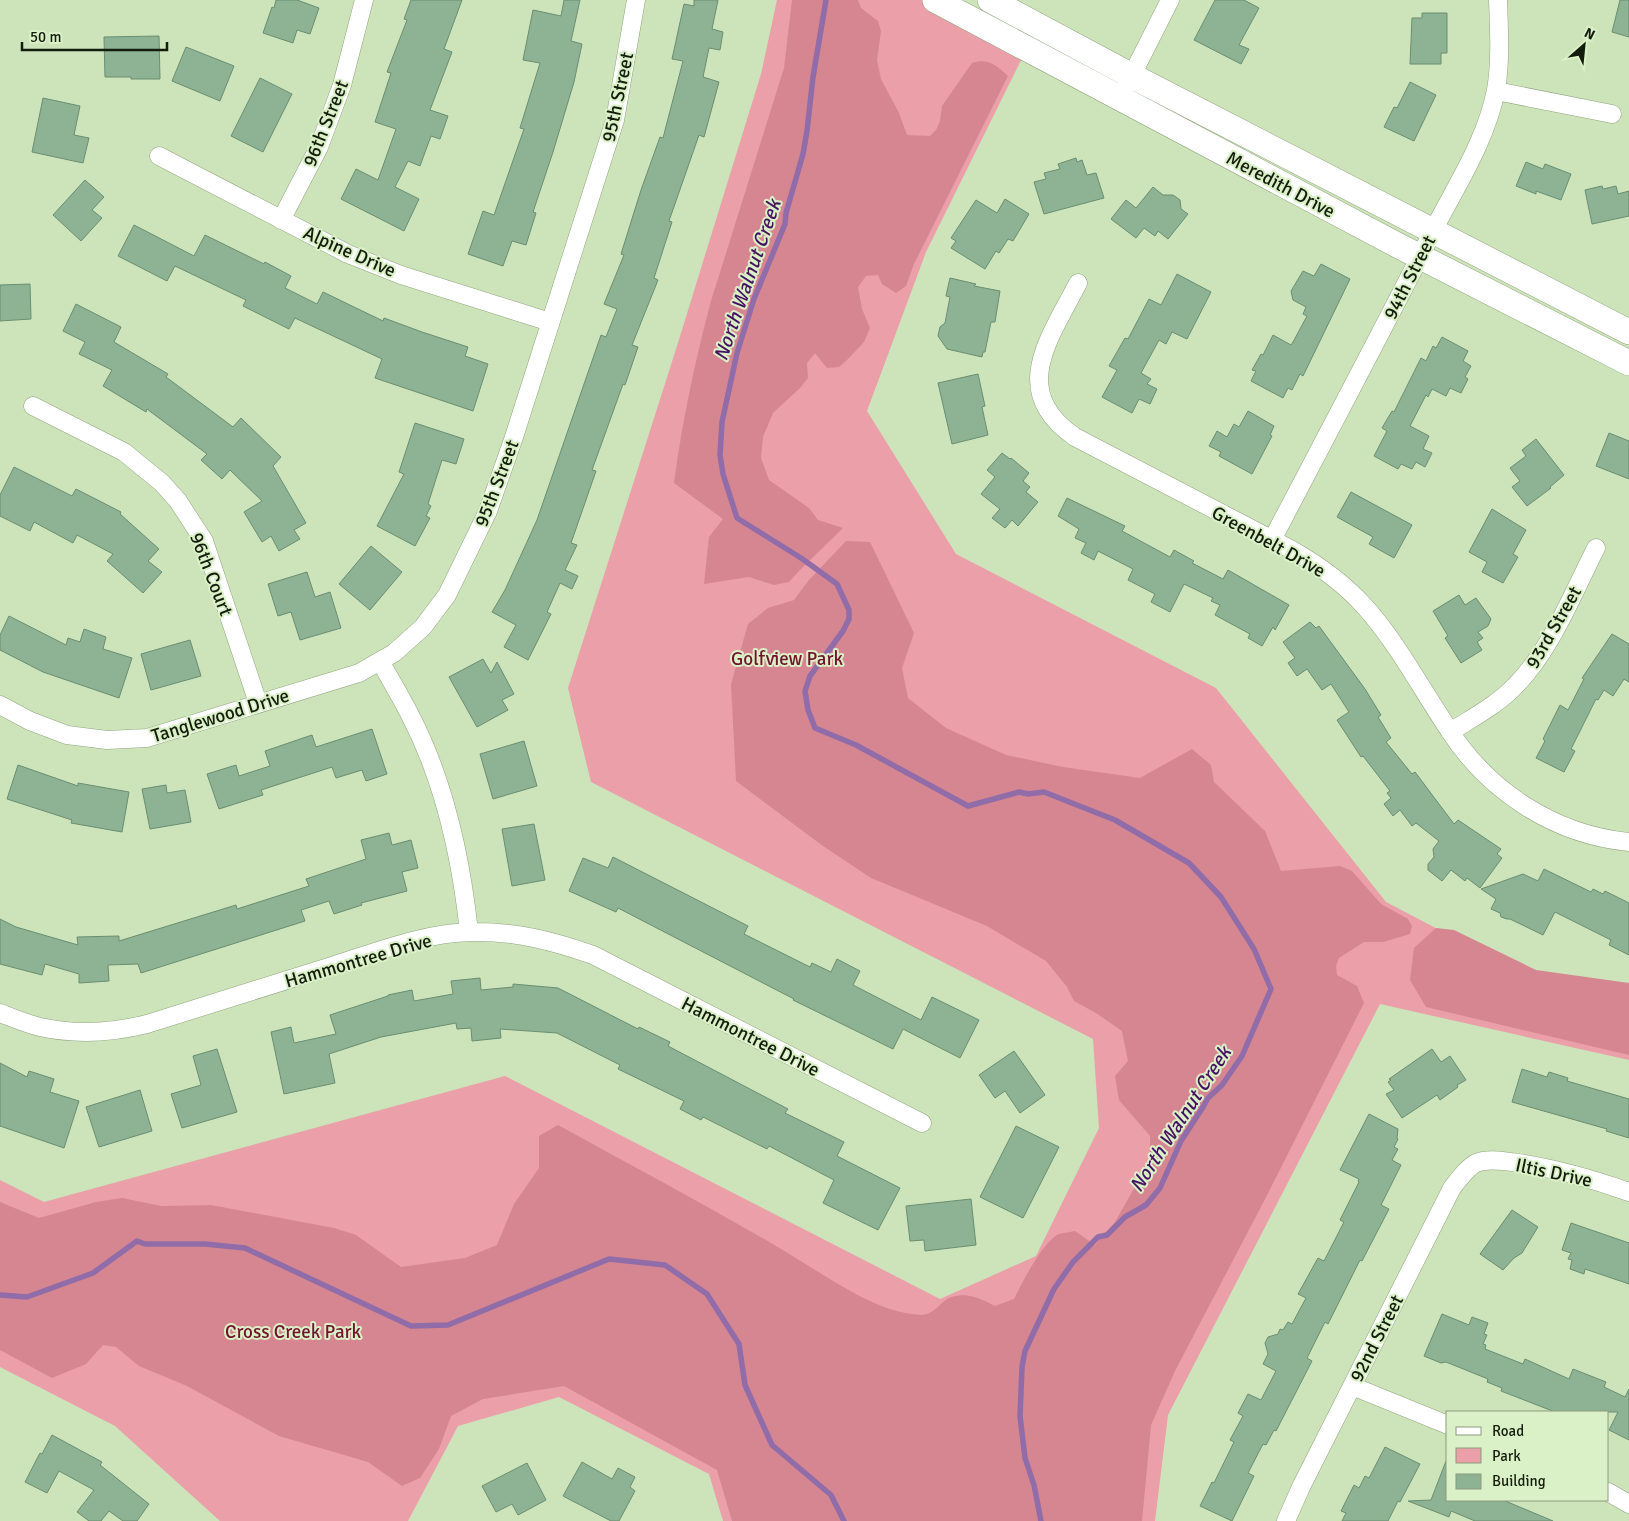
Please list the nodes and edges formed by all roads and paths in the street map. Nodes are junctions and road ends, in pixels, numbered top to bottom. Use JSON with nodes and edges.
{"nodes":[{"id":1,"x":364,"y":0,"type":"edge"},
{"id":2,"x":636,"y":0,"type":"edge"},
{"id":3,"x":935,"y":0,"type":"edge"},
{"id":4,"x":990,"y":0,"type":"edge"},
{"id":5,"x":1170,"y":0,"type":"edge"},
{"id":6,"x":1498,"y":0,"type":"edge"},
{"id":7,"x":1132,"y":76,"type":"junction"},
{"id":8,"x":1496,"y":91,"type":"junction"},
{"id":9,"x":1120,"y":99,"type":"junction"},
{"id":10,"x":1612,"y":114,"type":"dead end"},
{"id":11,"x":159,"y":156,"type":"dead end"},
{"id":12,"x":281,"y":220,"type":"junction"},
{"id":13,"x":1433,"y":231,"type":"junction"},
{"id":14,"x":1420,"y":257,"type":"junction"},
{"id":15,"x":1078,"y":283,"type":"dead end"},
{"id":16,"x":550,"y":322,"type":"junction"},
{"id":17,"x":1629,"y":332,"type":"edge"},
{"id":18,"x":1629,"y":363,"type":"edge"},
{"id":19,"x":33,"y":406,"type":"dead end"},
{"id":20,"x":1272,"y":540,"type":"junction"},
{"id":21,"x":1596,"y":548,"type":"dead end"},
{"id":22,"x":380,"y":661,"type":"junction"},
{"id":23,"x":258,"y":704,"type":"junction"},
{"id":24,"x":0,"y":705,"type":"edge"},
{"id":25,"x":1450,"y":732,"type":"junction"},
{"id":26,"x":1629,"y":842,"type":"edge"},
{"id":27,"x":469,"y":932,"type":"junction"},
{"id":28,"x":0,"y":1013,"type":"edge"},
{"id":29,"x":922,"y":1123,"type":"dead end"},
{"id":30,"x":1477,"y":1163,"type":"joint"},
{"id":31,"x":1629,"y":1192,"type":"edge"},
{"id":32,"x":1352,"y":1386,"type":"junction"},
{"id":33,"x":1446,"y":1424,"type":"edge"},
{"id":34,"x":1609,"y":1493,"type":"edge"},
{"id":35,"x":1629,"y":1504,"type":"edge"},
{"id":36,"x":1286,"y":1521,"type":"edge"}],
"edges":[{"from":1,"to":12,"type":"street","name":"96th Street"},
{"from":2,"to":16,"type":"street","name":"95th Street"},
{"from":3,"to":9,"type":"main road","name":"Meredith Drive"},
{"from":4,"to":7,"type":"main road","name":"Meredith Drive"},
{"from":5,"to":7,"type":"street"},
{"from":6,"to":8,"type":"street","name":"94th Street"},
{"from":7,"to":9,"type":"street"},
{"from":7,"to":13,"type":"main road","name":"Meredith Drive"},
{"from":8,"to":10,"type":"street"},
{"from":8,"to":13,"type":"street","name":"94th Street"},
{"from":9,"to":14,"type":"main road","name":"Meredith Drive"},
{"from":11,"to":12,"type":"street","name":"Alpine Drive"},
{"from":12,"to":16,"type":"street","name":"Alpine Drive"},
{"from":13,"to":14,"type":"street","name":"94th Street"},
{"from":13,"to":17,"type":"main road","name":"Meredith Drive"},
{"from":14,"to":18,"type":"main road","name":"Meredith Drive"},
{"from":14,"to":20,"type":"street","name":"94th Street"},
{"from":15,"to":20,"type":"street","name":"Greenbelt Drive"},
{"from":16,"to":22,"type":"street","name":"95th Street"},
{"from":19,"to":23,"type":"street","name":"96th Court"},
{"from":20,"to":25,"type":"street","name":"Greenbelt Drive"},
{"from":21,"to":25,"type":"street","name":"93rd Street"},
{"from":22,"to":23,"type":"street","name":"Tanglewood Drive"},
{"from":22,"to":27,"type":"street"},
{"from":23,"to":24,"type":"street","name":"Tanglewood Drive"},
{"from":25,"to":26,"type":"street","name":"Greenbelt Drive"},
{"from":27,"to":28,"type":"street","name":"Hammontree Drive"},
{"from":27,"to":29,"type":"street","name":"Hammontree Drive"},
{"from":30,"to":31,"type":"street","name":"Iltis Drive"},
{"from":30,"to":32,"type":"street","name":"92nd Street"},
{"from":32,"to":33,"type":"street"},
{"from":32,"to":36,"type":"street","name":"92nd Street"},
{"from":34,"to":35,"type":"street"}]}
